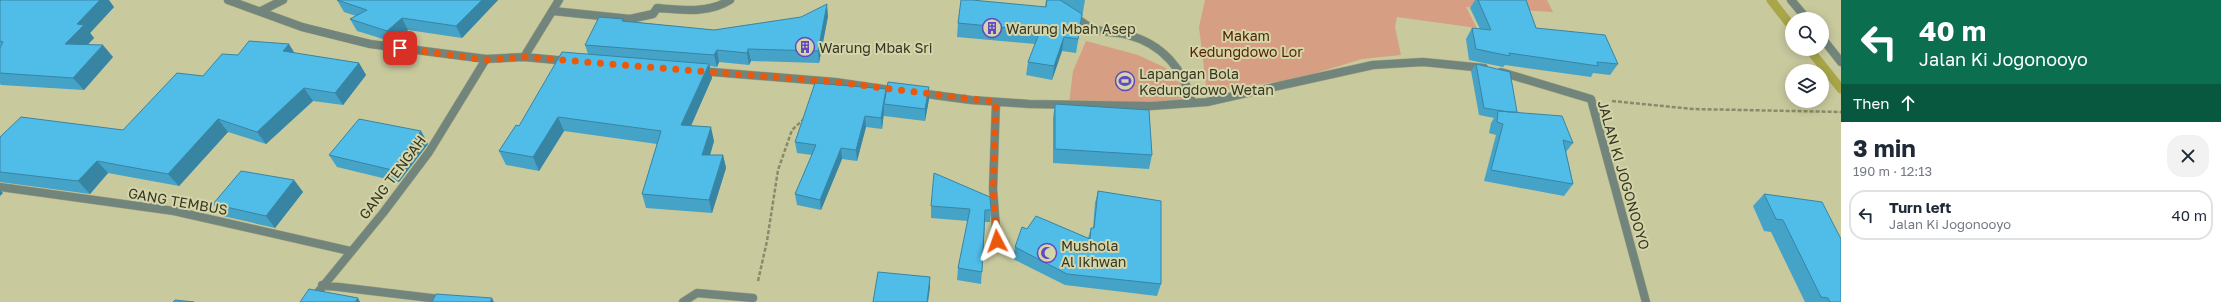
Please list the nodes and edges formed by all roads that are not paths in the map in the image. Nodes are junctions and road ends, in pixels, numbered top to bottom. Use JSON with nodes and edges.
{"nodes":[{"id":1,"x":228,"y":0,"type":"edge"},
{"id":2,"x":283,"y":0,"type":"edge"},
{"id":3,"x":559,"y":0,"type":"edge"},
{"id":4,"x":730,"y":0,"type":"edge"},
{"id":5,"x":1791,"y":0,"type":"edge"},
{"id":6,"x":553,"y":11,"type":"junction"},
{"id":7,"x":261,"y":12,"type":"junction"},
{"id":8,"x":1801,"y":12,"type":"edge"},
{"id":9,"x":1066,"y":13,"type":"edge"},
{"id":10,"x":1829,"y":47,"type":"edge"},
{"id":11,"x":524,"y":57,"type":"junction"},
{"id":12,"x":486,"y":60,"type":"junction"},
{"id":13,"x":579,"y":62,"type":"edge"},
{"id":14,"x":1841,"y":62,"type":"edge"},
{"id":15,"x":688,"y":70,"type":"edge"},
{"id":16,"x":996,"y":102,"type":"junction"},
{"id":17,"x":1192,"y":103,"type":"junction"},
{"id":18,"x":0,"y":187,"type":"edge"},
{"id":19,"x":997,"y":241,"type":"dead end"},
{"id":20,"x":350,"y":251,"type":"junction"},
{"id":21,"x":322,"y":285,"type":"junction"},
{"id":22,"x":752,"y":298,"type":"road end"},
{"id":23,"x":310,"y":302,"type":"edge"},
{"id":24,"x":464,"y":302,"type":"edge"},
{"id":25,"x":683,"y":302,"type":"edge"},
{"id":26,"x":1646,"y":302,"type":"edge"}],
"edges":[{"from":1,"to":7,"type":"street"},
{"from":2,"to":7,"type":"street"},
{"from":3,"to":6,"type":"street"},
{"from":4,"to":6,"type":"street"},
{"from":5,"to":8,"type":"street"},
{"from":6,"to":11,"type":"street"},
{"from":7,"to":12,"type":"street"},
{"from":9,"to":17,"type":"street"},
{"from":10,"to":14,"type":"street"},
{"from":11,"to":12,"type":"street"},
{"from":11,"to":13,"type":"street"},
{"from":12,"to":20,"type":"street","name":"GANG TENGAH"},
{"from":15,"to":16,"type":"street","name":"JALAN KI JOGONOOYO"},
{"from":16,"to":17,"type":"street","name":"JALAN KI JOGONOOYO"},
{"from":16,"to":19,"type":"street"},
{"from":17,"to":26,"type":"street","name":"JALAN KI JOGONOOYO"},
{"from":18,"to":20,"type":"street","name":"GANG TEMBUS"},
{"from":20,"to":21,"type":"street","name":"GANG TENGAH"},
{"from":21,"to":23,"type":"street","name":"GANG TENGAH"},
{"from":21,"to":24,"type":"street"},
{"from":22,"to":25,"type":"street"}]}
